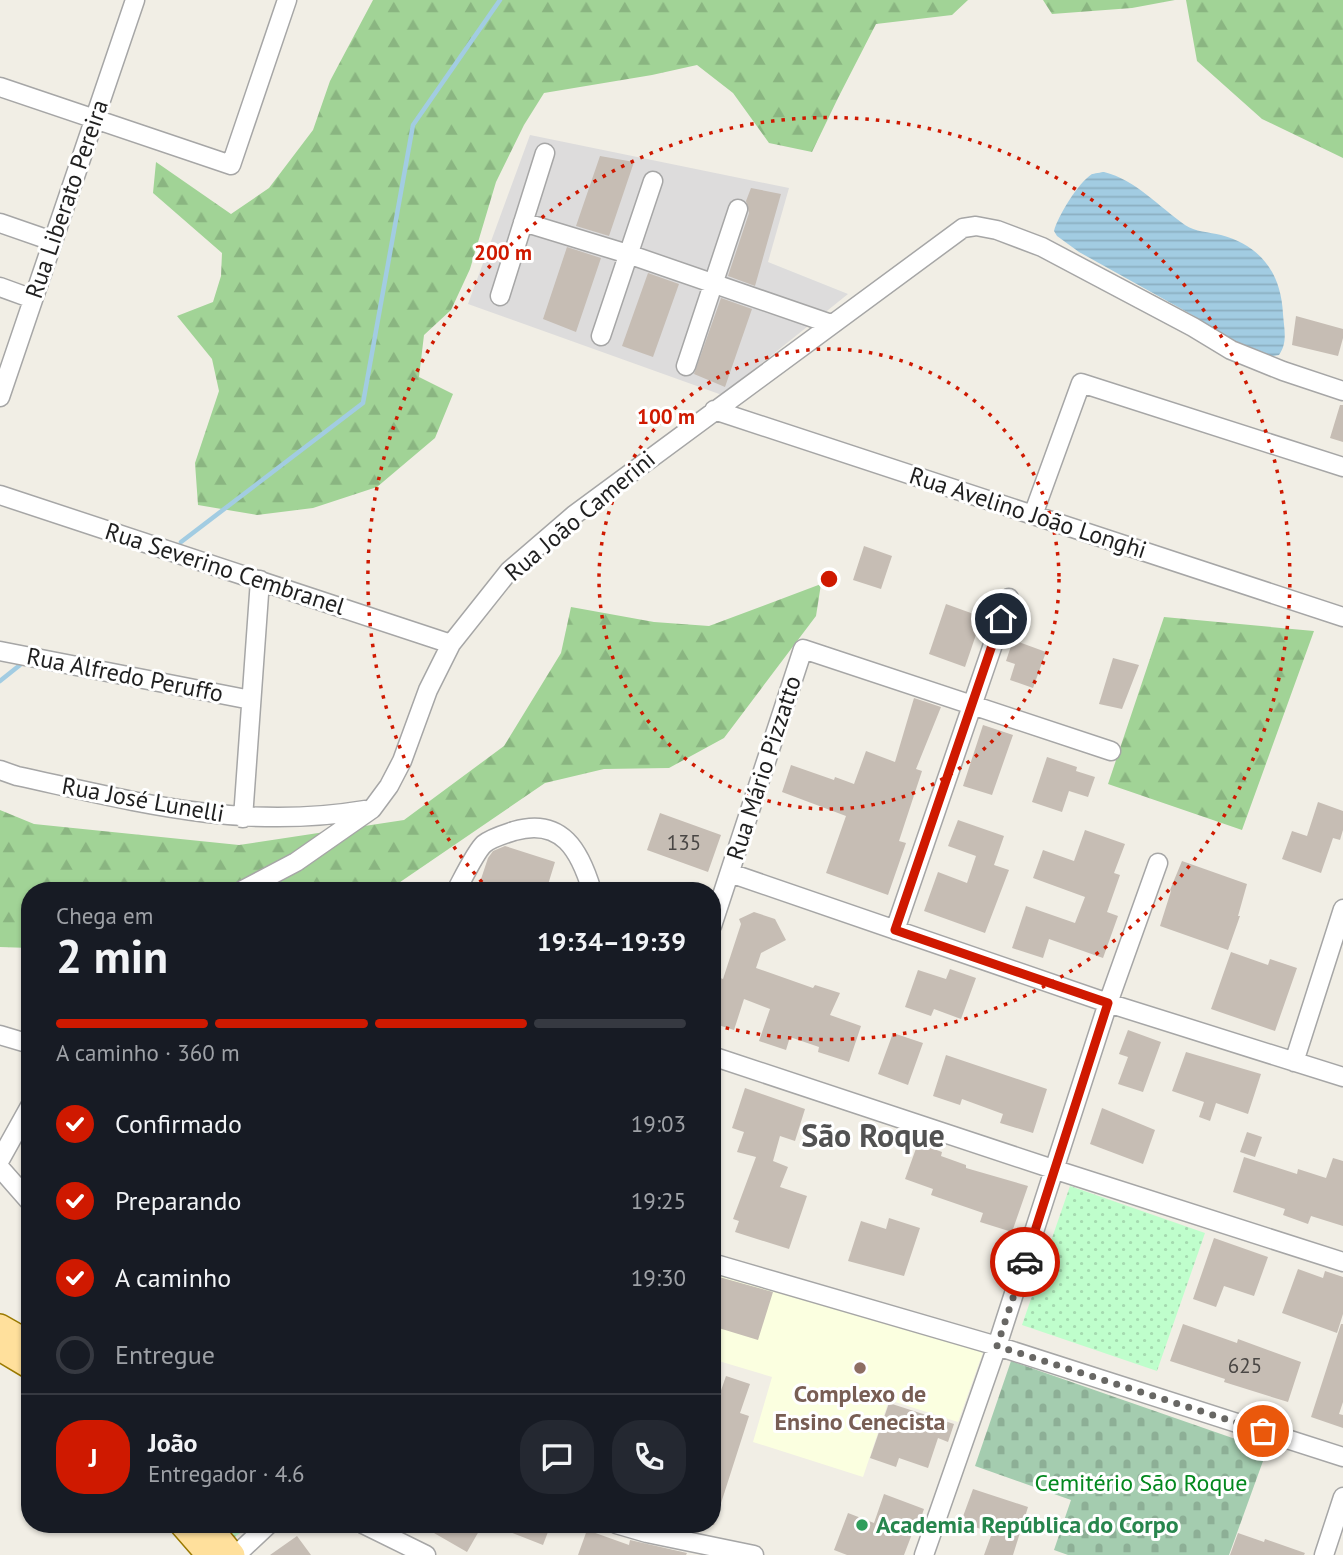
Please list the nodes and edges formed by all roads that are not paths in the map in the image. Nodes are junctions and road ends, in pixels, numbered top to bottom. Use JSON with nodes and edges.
{"nodes":[{"id":1,"x":135,"y":0,"type":"edge"},
{"id":2,"x":286,"y":0,"type":"edge"},
{"id":3,"x":0,"y":87,"type":"edge"},
{"id":4,"x":95,"y":118,"type":"junction"},
{"id":5,"x":545,"y":153,"type":"dead end"},
{"id":6,"x":653,"y":181,"type":"dead end"},
{"id":7,"x":738,"y":209,"type":"dead end"},
{"id":8,"x":523,"y":222,"type":"junction"},
{"id":9,"x":0,"y":223,"type":"edge"},
{"id":10,"x":52,"y":241,"type":"junction"},
{"id":11,"x":628,"y":254,"type":"junction"},
{"id":12,"x":714,"y":284,"type":"junction"},
{"id":13,"x":0,"y":287,"type":"edge"},
{"id":14,"x":500,"y":296,"type":"dead end"},
{"id":15,"x":33,"y":299,"type":"junction"},
{"id":16,"x":831,"y":324,"type":"junction"},
{"id":17,"x":601,"y":336,"type":"dead end"},
{"id":18,"x":685,"y":366,"type":"dead end"},
{"id":19,"x":1343,"y":391,"type":"edge"},
{"id":20,"x":0,"y":397,"type":"edge"},
{"id":21,"x":714,"y":410,"type":"junction"},
{"id":22,"x":1343,"y":467,"type":"edge"},
{"id":23,"x":0,"y":495,"type":"edge"},
{"id":24,"x":1033,"y":515,"type":"junction"},
{"id":25,"x":260,"y":580,"type":"junction"},
{"id":26,"x":1009,"y":598,"type":"dead end"},
{"id":27,"x":1343,"y":617,"type":"edge"},
{"id":28,"x":451,"y":644,"type":"junction"},
{"id":29,"x":0,"y":651,"type":"edge"},
{"id":30,"x":251,"y":700,"type":"junction"},
{"id":31,"x":972,"y":705,"type":"junction"},
{"id":32,"x":1111,"y":751,"type":"dead end"},
{"id":33,"x":0,"y":770,"type":"edge"},
{"id":34,"x":372,"y":808,"type":"junction"},
{"id":35,"x":243,"y":818,"type":"junction"},
{"id":36,"x":1158,"y":863,"type":"dead end"},
{"id":37,"x":730,"y":873,"type":"junction"},
{"id":38,"x":258,"y":882,"type":"edge"},
{"id":39,"x":461,"y":882,"type":"edge"},
{"id":40,"x":589,"y":882,"type":"edge"},
{"id":41,"x":721,"y":900,"type":"edge"},
{"id":42,"x":1343,"y":909,"type":"edge"},
{"id":43,"x":895,"y":930,"type":"junction"},
{"id":44,"x":1108,"y":1003,"type":"junction"},
{"id":45,"x":0,"y":1035,"type":"edge"},
{"id":46,"x":21,"y":1041,"type":"edge"},
{"id":47,"x":721,"y":1059,"type":"edge"},
{"id":48,"x":1294,"y":1062,"type":"junction"},
{"id":49,"x":1343,"y":1077,"type":"edge"},
{"id":50,"x":21,"y":1123,"type":"edge"},
{"id":51,"x":0,"y":1160,"type":"edge"},
{"id":52,"x":0,"y":1168,"type":"edge"},
{"id":53,"x":1056,"y":1170,"type":"junction"},
{"id":54,"x":21,"y":1192,"type":"edge"},
{"id":55,"x":1343,"y":1262,"type":"edge"},
{"id":56,"x":721,"y":1266,"type":"edge"},
{"id":57,"x":10,"y":1340,"type":"edge"},
{"id":58,"x":997,"y":1346,"type":"junction"},
{"id":59,"x":21,"y":1355,"type":"edge"},
{"id":60,"x":1343,"y":1457,"type":"edge"},
{"id":61,"x":1343,"y":1497,"type":"edge"},
{"id":62,"x":189,"y":1533,"type":"edge"},
{"id":63,"x":216,"y":1533,"type":"edge"},
{"id":64,"x":259,"y":1533,"type":"edge"},
{"id":65,"x":381,"y":1533,"type":"edge"},
{"id":66,"x":664,"y":1533,"type":"edge"},
{"id":67,"x":208,"y":1555,"type":"edge"},
{"id":68,"x":235,"y":1555,"type":"edge"},
{"id":69,"x":426,"y":1555,"type":"edge"},
{"id":70,"x":754,"y":1555,"type":"edge"},
{"id":71,"x":924,"y":1555,"type":"edge"},
{"id":72,"x":1324,"y":1555,"type":"edge"}],
"edges":[{"from":1,"to":4,"type":"street","name":"Rua Liberato Pereira"},
{"from":2,"to":4,"type":"street"},
{"from":3,"to":4,"type":"street"},
{"from":4,"to":10,"type":"street","name":"Rua Liberato Pereira"},
{"from":5,"to":8,"type":"street"},
{"from":6,"to":11,"type":"street"},
{"from":7,"to":12,"type":"street"},
{"from":8,"to":11,"type":"street"},
{"from":8,"to":14,"type":"street"},
{"from":9,"to":10,"type":"street"},
{"from":10,"to":15,"type":"street","name":"Rua Liberato Pereira"},
{"from":11,"to":12,"type":"street"},
{"from":11,"to":17,"type":"street"},
{"from":12,"to":16,"type":"street"},
{"from":12,"to":18,"type":"street"},
{"from":13,"to":15,"type":"street"},
{"from":15,"to":20,"type":"street","name":"Rua Liberato Pereira"},
{"from":16,"to":19,"type":"street","name":"Rua João Camerini"},
{"from":16,"to":21,"type":"street","name":"Rua João Camerini"},
{"from":21,"to":24,"type":"street","name":"Rua Avelino João Longhi"},
{"from":21,"to":28,"type":"street","name":"Rua João Camerini"},
{"from":22,"to":24,"type":"street"},
{"from":23,"to":25,"type":"street","name":"Rua Severino Cembranel"},
{"from":24,"to":27,"type":"street","name":"Rua Avelino João Longhi"},
{"from":25,"to":28,"type":"street","name":"Rua Severino Cembranel"},
{"from":25,"to":30,"type":"street"},
{"from":26,"to":31,"type":"street"},
{"from":28,"to":34,"type":"street","name":"Rua João Camerini"},
{"from":29,"to":30,"type":"street","name":"Rua Alfredo Peruffo"},
{"from":30,"to":35,"type":"street"},
{"from":31,"to":32,"type":"street"},
{"from":31,"to":37,"type":"street","name":"Rua Mário Pizzatto"},
{"from":31,"to":43,"type":"street"},
{"from":33,"to":35,"type":"street","name":"Rua José Lunelli"},
{"from":34,"to":35,"type":"street","name":"Rua José Lunelli"},
{"from":34,"to":38,"type":"street","name":"Rua João Camerini"},
{"from":36,"to":44,"type":"street"},
{"from":37,"to":41,"type":"street","name":"Rua Mário Pizzatto"},
{"from":37,"to":43,"type":"street"},
{"from":39,"to":40,"type":"street"},
{"from":42,"to":48,"type":"street"},
{"from":43,"to":44,"type":"street"},
{"from":44,"to":48,"type":"street"},
{"from":44,"to":53,"type":"street"},
{"from":45,"to":46,"type":"street"},
{"from":47,"to":53,"type":"street"},
{"from":48,"to":49,"type":"street"},
{"from":50,"to":51,"type":"street"},
{"from":52,"to":54,"type":"street"},
{"from":53,"to":55,"type":"street"},
{"from":53,"to":58,"type":"street"},
{"from":56,"to":58,"type":"street"},
{"from":57,"to":59,"type":"main road"},
{"from":58,"to":60,"type":"street"},
{"from":58,"to":71,"type":"street"},
{"from":61,"to":72,"type":"street"},
{"from":62,"to":67,"type":"main road"},
{"from":63,"to":68,"type":"main road"},
{"from":64,"to":68,"type":"street"},
{"from":65,"to":69,"type":"street"},
{"from":66,"to":70,"type":"street"}]}
